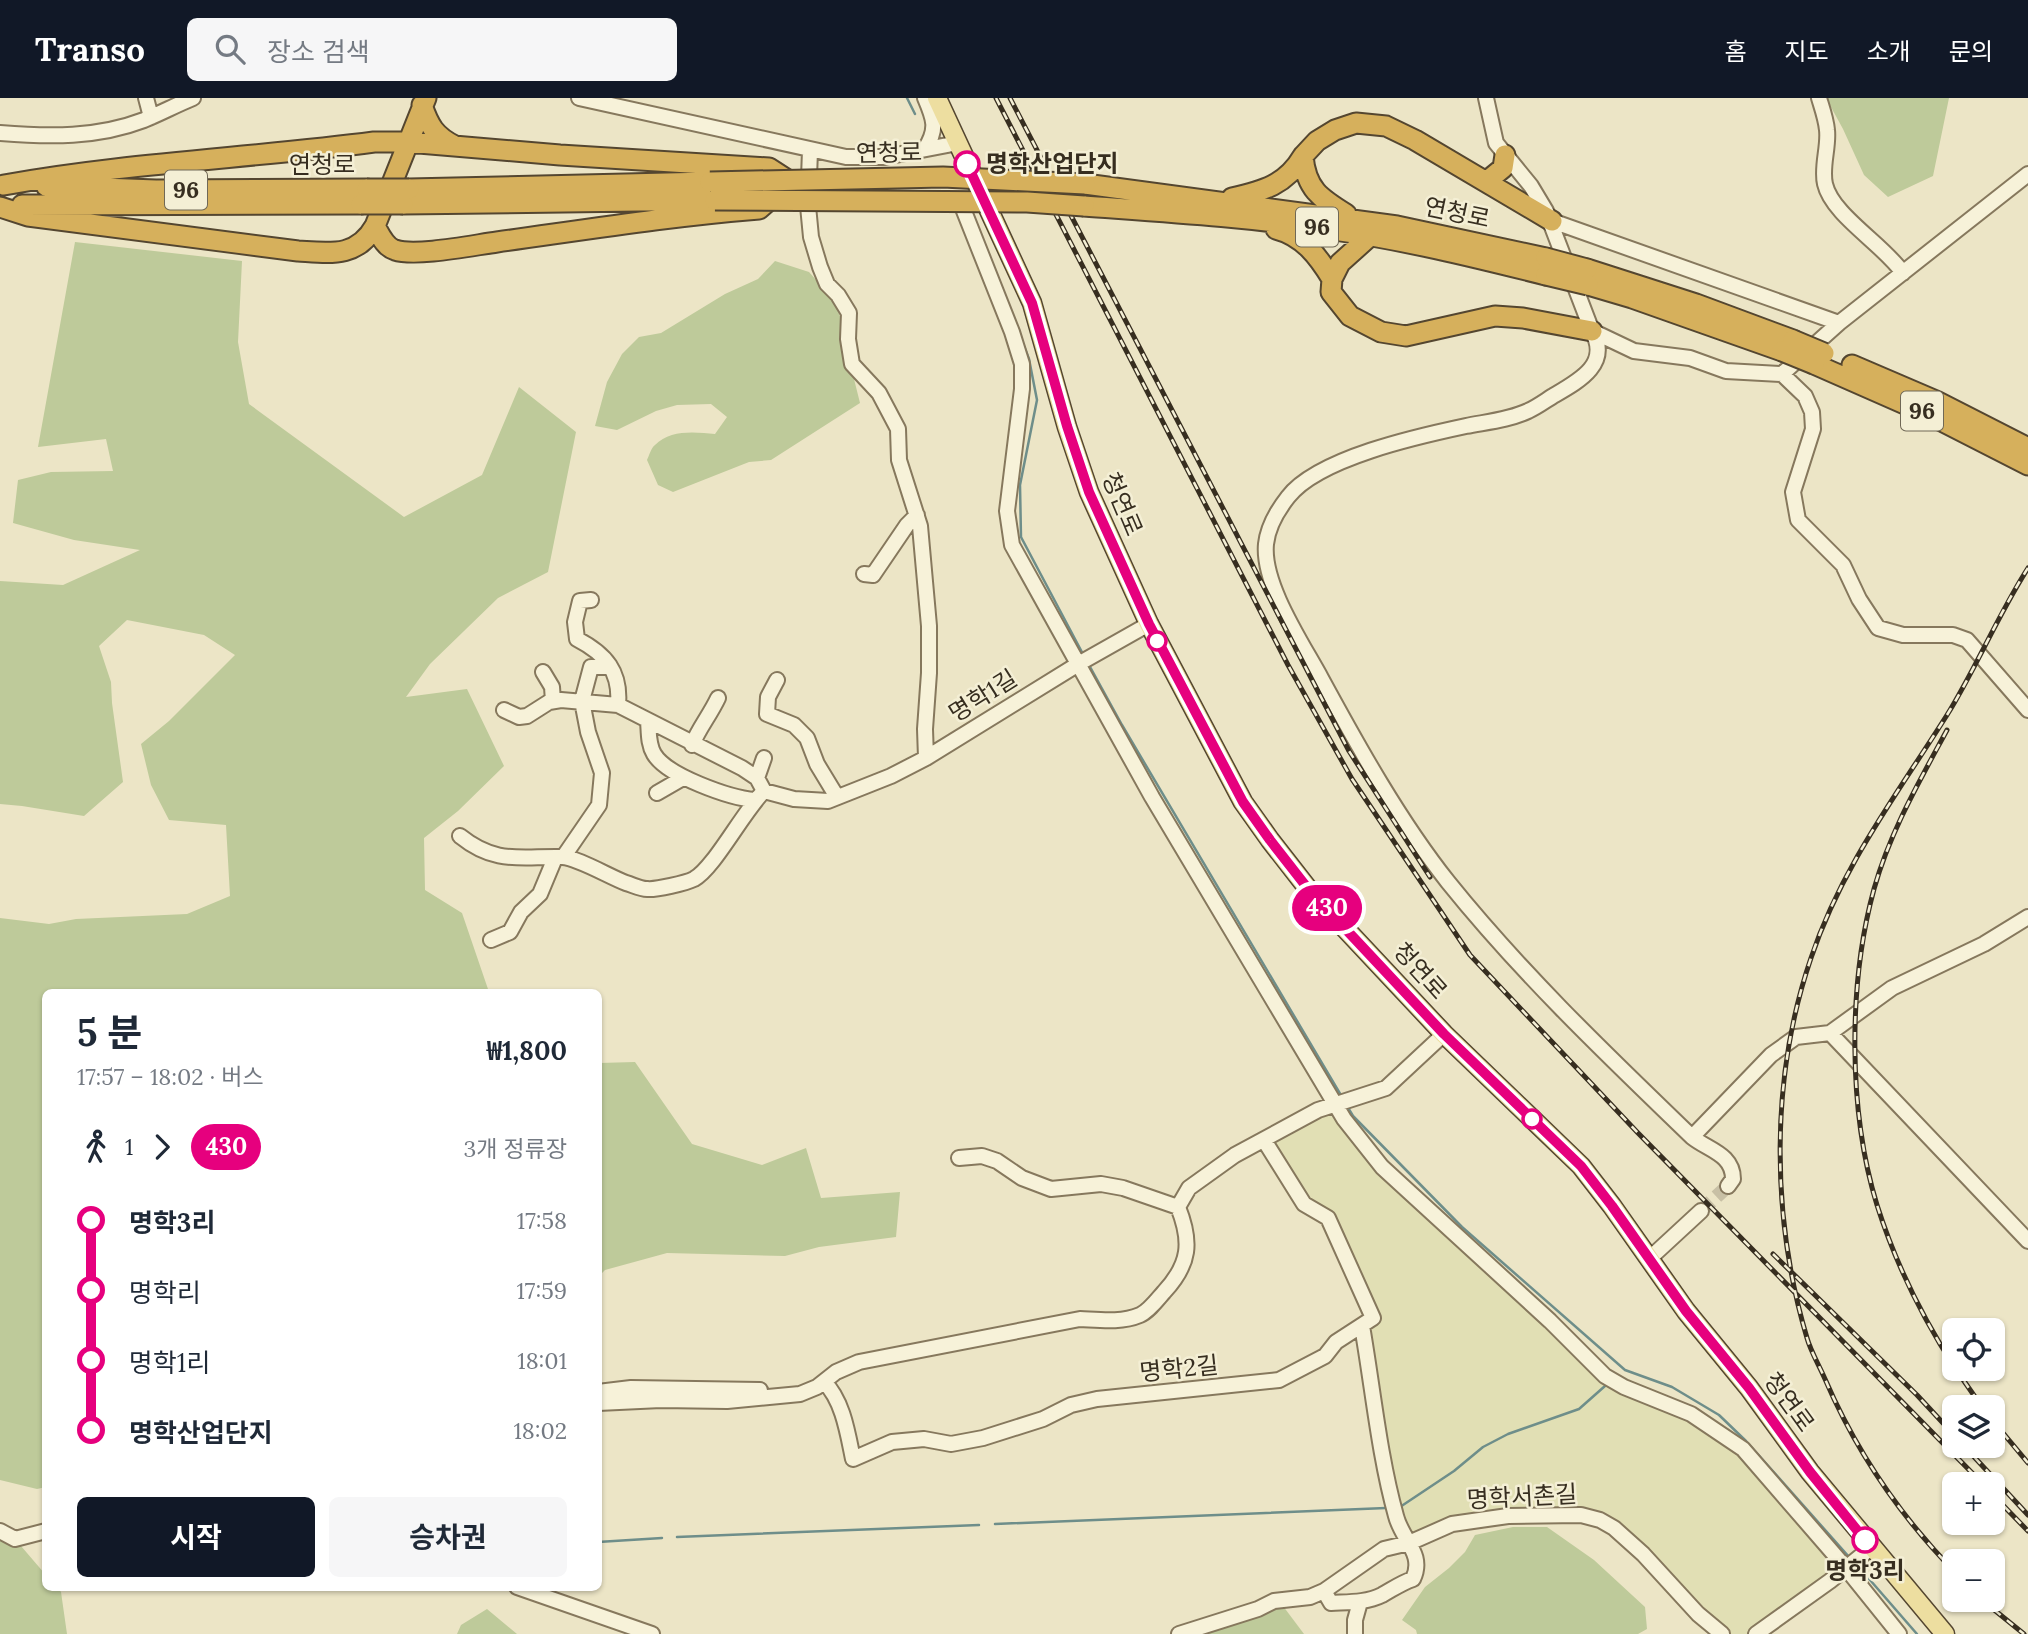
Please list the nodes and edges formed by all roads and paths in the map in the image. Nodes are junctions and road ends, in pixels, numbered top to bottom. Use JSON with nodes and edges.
{"nodes":[{"id":1,"x":146,"y":98,"type":"edge"},
{"id":2,"x":193,"y":98,"type":"edge"},
{"id":3,"x":925,"y":98,"type":"edge"},
{"id":4,"x":937,"y":98,"type":"edge"},
{"id":5,"x":1486,"y":98,"type":"edge"},
{"id":6,"x":1819,"y":98,"type":"edge"},
{"id":7,"x":586,"y":99,"type":"edge"},
{"id":8,"x":426,"y":100,"type":"edge"},
{"id":9,"x":151,"y":117,"type":"junction"},
{"id":10,"x":0,"y":133,"type":"edge"},
{"id":11,"x":377,"y":142,"type":"junction"},
{"id":12,"x":407,"y":142,"type":"junction"},
{"id":13,"x":958,"y":143,"type":"junction"},
{"id":14,"x":456,"y":146,"type":"junction"},
{"id":15,"x":925,"y":149,"type":"junction"},
{"id":16,"x":810,"y":150,"type":"junction"},
{"id":17,"x":1505,"y":155,"type":"junction"},
{"id":18,"x":1303,"y":156,"type":"junction"},
{"id":19,"x":2028,"y":174,"type":"edge"},
{"id":20,"x":1486,"y":182,"type":"junction"},
{"id":21,"x":2,"y":185,"type":"edge"},
{"id":22,"x":714,"y":190,"type":"junction"},
{"id":23,"x":364,"y":197,"type":"junction"},
{"id":24,"x":960,"y":201,"type":"junction"},
{"id":25,"x":1212,"y":202,"type":"junction"},
{"id":26,"x":0,"y":206,"type":"edge"},
{"id":27,"x":1231,"y":218,"type":"junction"},
{"id":28,"x":1353,"y":219,"type":"junction"},
{"id":29,"x":1552,"y":221,"type":"junction"},
{"id":30,"x":375,"y":226,"type":"junction"},
{"id":31,"x":1370,"y":236,"type":"junction"},
{"id":32,"x":1546,"y":267,"type":"junction"},
{"id":33,"x":1903,"y":273,"type":"junction"},
{"id":34,"x":1332,"y":278,"type":"junction"},
{"id":35,"x":1839,"y":323,"type":"junction"},
{"id":36,"x":1592,"y":331,"type":"junction"},
{"id":37,"x":1819,"y":358,"type":"junction"},
{"id":38,"x":1782,"y":374,"type":"junction"},
{"id":39,"x":2028,"y":448,"type":"edge"},
{"id":40,"x":2028,"y":465,"type":"edge"},
{"id":41,"x":917,"y":515,"type":"junction"},
{"id":42,"x":864,"y":573,"type":"dead end"},
{"id":43,"x":590,"y":600,"type":"dead end"},
{"id":44,"x":1149,"y":624,"type":"junction"},
{"id":45,"x":1080,"y":663,"type":"junction"},
{"id":46,"x":610,"y":667,"type":"junction"},
{"id":47,"x":543,"y":672,"type":"dead end"},
{"id":48,"x":776,"y":680,"type":"dead end"},
{"id":49,"x":718,"y":698,"type":"dead end"},
{"id":50,"x":553,"y":701,"type":"junction"},
{"id":51,"x":582,"y":701,"type":"junction"},
{"id":52,"x":618,"y":705,"type":"junction"},
{"id":53,"x":504,"y":710,"type":"dead end"},
{"id":54,"x":2028,"y":710,"type":"edge"},
{"id":55,"x":648,"y":721,"type":"junction"},
{"id":56,"x":692,"y":745,"type":"junction"},
{"id":57,"x":764,"y":758,"type":"dead end"},
{"id":58,"x":926,"y":758,"type":"junction"},
{"id":59,"x":683,"y":778,"type":"junction"},
{"id":60,"x":758,"y":790,"type":"junction"},
{"id":61,"x":657,"y":793,"type":"dead end"},
{"id":62,"x":837,"y":797,"type":"junction"},
{"id":63,"x":460,"y":836,"type":"dead end"},
{"id":64,"x":559,"y":857,"type":"junction"},
{"id":65,"x":2028,"y":918,"type":"edge"},
{"id":66,"x":491,"y":940,"type":"dead end"},
{"id":67,"x":1830,"y":1032,"type":"junction"},
{"id":68,"x":1444,"y":1034,"type":"junction"},
{"id":69,"x":1338,"y":1103,"type":"junction"},
{"id":70,"x":1692,"y":1137,"type":"junction"},
{"id":71,"x":1264,"y":1140,"type":"junction"},
{"id":72,"x":959,"y":1158,"type":"dead end"},
{"id":73,"x":1728,"y":1186,"type":"dead end"},
{"id":74,"x":1178,"y":1207,"type":"junction"},
{"id":75,"x":1702,"y":1212,"type":"tunnel mouth"},
{"id":76,"x":2028,"y":1241,"type":"edge"},
{"id":77,"x":1649,"y":1259,"type":"junction"},
{"id":78,"x":1362,"y":1326,"type":"junction"},
{"id":79,"x":824,"y":1382,"type":"junction"},
{"id":80,"x":602,"y":1392,"type":"edge"},
{"id":81,"x":602,"y":1403,"type":"edge"},
{"id":82,"x":0,"y":1531,"type":"edge"},
{"id":83,"x":42,"y":1532,"type":"edge"},
{"id":84,"x":1409,"y":1543,"type":"junction"},
{"id":85,"x":1872,"y":1547,"type":"junction"},
{"id":86,"x":1846,"y":1568,"type":"junction"},
{"id":87,"x":528,"y":1591,"type":"edge"},
{"id":88,"x":1324,"y":1591,"type":"junction"},
{"id":89,"x":1360,"y":1602,"type":"junction"},
{"id":90,"x":652,"y":1634,"type":"edge"},
{"id":91,"x":1179,"y":1634,"type":"edge"},
{"id":92,"x":1355,"y":1634,"type":"edge"},
{"id":93,"x":1722,"y":1634,"type":"edge"},
{"id":94,"x":1756,"y":1634,"type":"edge"},
{"id":95,"x":1899,"y":1634,"type":"edge"},
{"id":96,"x":1945,"y":1634,"type":"edge"}],
"edges":[{"from":1,"to":9,"type":"street"},
{"from":2,"to":9,"type":"street"},
{"from":3,"to":15,"type":"street"},
{"from":4,"to":13,"type":"main road","name":"청연로"},
{"from":5,"to":17,"type":"street"},
{"from":6,"to":33,"type":"street"},
{"from":7,"to":16,"type":"street"},
{"from":8,"to":11,"type":"highway"},
{"from":8,"to":12,"type":"highway"},
{"from":8,"to":14,"type":"highway"},
{"from":9,"to":10,"type":"street"},
{"from":11,"to":12,"type":"highway"},
{"from":11,"to":21,"type":"highway"},
{"from":12,"to":14,"type":"highway"},
{"from":12,"to":30,"type":"highway"},
{"from":13,"to":15,"type":"street"},
{"from":13,"to":44,"type":"main road","name":"청연로"},
{"from":14,"to":22,"type":"highway"},
{"from":15,"to":16,"type":"street"},
{"from":16,"to":41,"type":"street"},
{"from":17,"to":20,"type":"highway"},
{"from":17,"to":29,"type":"street"},
{"from":18,"to":20,"type":"highway"},
{"from":18,"to":25,"type":"highway"},
{"from":18,"to":28,"type":"highway"},
{"from":19,"to":33,"type":"street"},
{"from":20,"to":29,"type":"highway"},
{"from":21,"to":23,"type":"highway","name":"연청로","number":"96"},
{"from":22,"to":23,"type":"highway","name":"연청로","number":"96","bridge":true},
{"from":22,"to":24,"type":"highway","name":"연청로","number":"96","bridge":true},
{"from":22,"to":25,"type":"highway","name":"연청로","number":"96","bridge":true},
{"from":22,"to":30,"type":"highway"},
{"from":23,"to":26,"type":"highway","name":"연청로","number":"96"},
{"from":24,"to":27,"type":"highway","name":"연청로","number":"96","bridge":true},
{"from":24,"to":45,"type":"street"},
{"from":25,"to":28,"type":"highway","name":"연청로","number":"96"},
{"from":26,"to":30,"type":"highway"},
{"from":27,"to":31,"type":"highway","name":"연청로","number":"96"},
{"from":27,"to":34,"type":"highway"},
{"from":28,"to":32,"type":"highway","name":"연청로","number":"96"},
{"from":29,"to":35,"type":"street"},
{"from":29,"to":36,"type":"street"},
{"from":31,"to":32,"type":"highway","name":"연청로","number":"96"},
{"from":31,"to":34,"type":"highway"},
{"from":32,"to":37,"type":"highway","name":"연청로","number":"96","bridge":true},
{"from":33,"to":35,"type":"street"},
{"from":34,"to":36,"type":"highway"},
{"from":35,"to":38,"type":"street"},
{"from":36,"to":38,"type":"street"},
{"from":36,"to":70,"type":"street"},
{"from":37,"to":39,"type":"highway","name":"연청로","number":"96"},
{"from":37,"to":40,"type":"highway","name":"연청로","number":"96"},
{"from":38,"to":54,"type":"street"},
{"from":41,"to":42,"type":"street"},
{"from":41,"to":58,"type":"street"},
{"from":43,"to":46,"type":"street"},
{"from":44,"to":45,"type":"street","name":"명학1길"},
{"from":44,"to":68,"type":"main road","name":"청연로"},
{"from":45,"to":58,"type":"street","name":"명학1길"},
{"from":45,"to":69,"type":"street"},
{"from":46,"to":51,"type":"street"},
{"from":46,"to":52,"type":"street"},
{"from":47,"to":50,"type":"street"},
{"from":48,"to":62,"type":"street"},
{"from":49,"to":56,"type":"street"},
{"from":50,"to":51,"type":"street","name":"명학1길"},
{"from":50,"to":53,"type":"street","name":"명학1길"},
{"from":51,"to":52,"type":"street","name":"명학1길"},
{"from":51,"to":64,"type":"street"},
{"from":52,"to":55,"type":"street","name":"명학1길"},
{"from":55,"to":56,"type":"street","name":"명학1길"},
{"from":55,"to":59,"type":"street","name":"명학1길"},
{"from":56,"to":60,"type":"street","name":"명학1길"},
{"from":57,"to":60,"type":"street"},
{"from":58,"to":62,"type":"street","name":"명학1길"},
{"from":59,"to":60,"type":"street","name":"명학1길"},
{"from":59,"to":61,"type":"street"},
{"from":60,"to":62,"type":"street","name":"명학1길"},
{"from":60,"to":64,"type":"street"},
{"from":63,"to":64,"type":"street"},
{"from":64,"to":66,"type":"street"},
{"from":65,"to":67,"type":"street"},
{"from":67,"to":70,"type":"street"},
{"from":67,"to":76,"type":"street"},
{"from":68,"to":69,"type":"street"},
{"from":68,"to":77,"type":"main road","name":"청연로"},
{"from":69,"to":71,"type":"street"},
{"from":69,"to":86,"type":"street"},
{"from":70,"to":73,"type":"street"},
{"from":71,"to":74,"type":"street"},
{"from":71,"to":78,"type":"street"},
{"from":72,"to":74,"type":"street"},
{"from":74,"to":79,"type":"street"},
{"from":75,"to":77,"type":"street"},
{"from":77,"to":85,"type":"main road","name":"청연로"},
{"from":78,"to":79,"type":"street","name":"명학2길"},
{"from":78,"to":84,"type":"street"},
{"from":79,"to":80,"type":"street"},
{"from":79,"to":81,"type":"street"},
{"from":82,"to":83,"type":"street"},
{"from":84,"to":88,"type":"street","name":"명학서촌길"},
{"from":84,"to":89,"type":"street"},
{"from":84,"to":93,"type":"street","name":"명학서촌길"},
{"from":85,"to":86,"type":"street"},
{"from":85,"to":96,"type":"main road","name":"청연로"},
{"from":86,"to":94,"type":"street"},
{"from":86,"to":95,"type":"street"},
{"from":87,"to":90,"type":"street"},
{"from":88,"to":89,"type":"street"},
{"from":88,"to":91,"type":"street","name":"명학서촌길"},
{"from":89,"to":92,"type":"street"}]}
